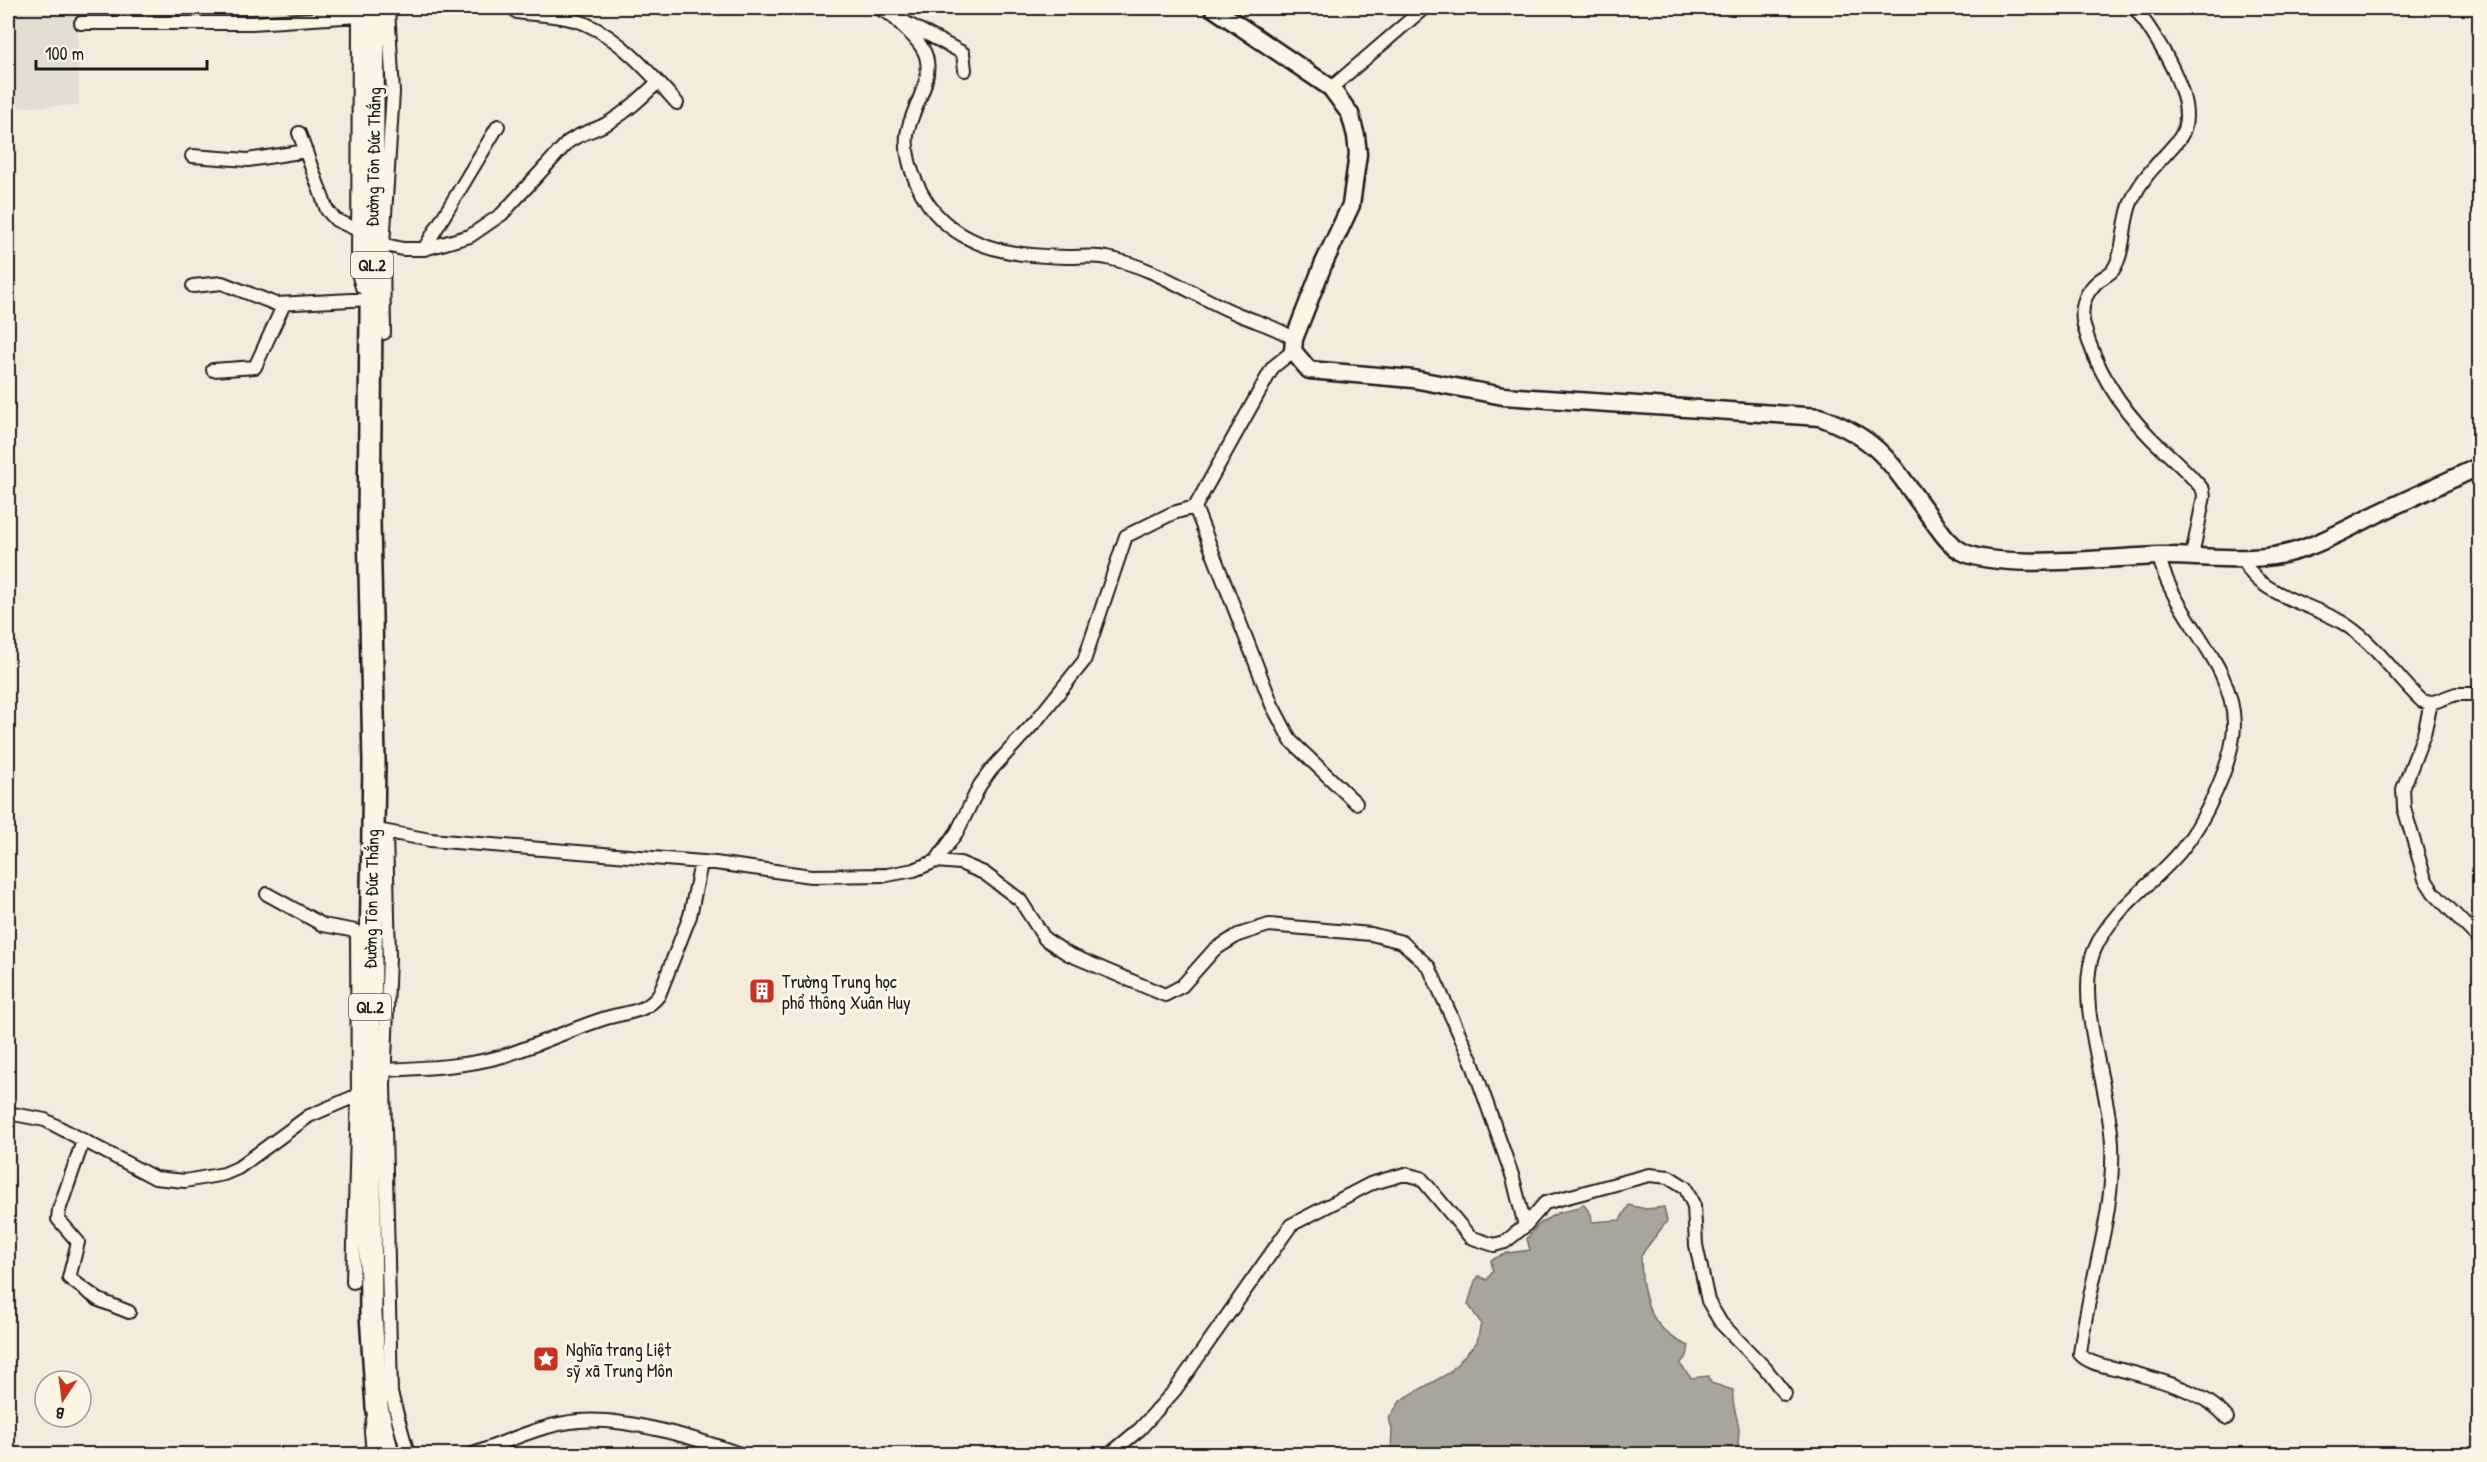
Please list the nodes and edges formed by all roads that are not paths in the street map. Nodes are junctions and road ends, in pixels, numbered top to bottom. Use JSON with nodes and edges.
{"nodes":[{"id":1,"x":388,"y":8,"type":"edge"},
{"id":2,"x":878,"y":8,"type":"edge"},
{"id":3,"x":1213,"y":8,"type":"edge"},
{"id":4,"x":1424,"y":8,"type":"edge"},
{"id":5,"x":2135,"y":8,"type":"edge"},
{"id":6,"x":365,"y":10,"type":"edge"},
{"id":7,"x":517,"y":12,"type":"dead end"},
{"id":8,"x":574,"y":14,"type":"edge"},
{"id":9,"x":892,"y":15,"type":"junction"},
{"id":10,"x":81,"y":23,"type":"dead end"},
{"id":11,"x":965,"y":70,"type":"dead end"},
{"id":12,"x":658,"y":82,"type":"junction"},
{"id":13,"x":1331,"y":88,"type":"junction"},
{"id":14,"x":677,"y":103,"type":"dead end"},
{"id":15,"x":498,"y":126,"type":"dead end"},
{"id":16,"x":299,"y":134,"type":"dead end"},
{"id":17,"x":306,"y":151,"type":"junction"},
{"id":18,"x":192,"y":156,"type":"dead end"},
{"id":19,"x":371,"y":239,"type":"junction"},
{"id":20,"x":424,"y":249,"type":"junction"},
{"id":21,"x":193,"y":286,"type":"dead end"},
{"id":22,"x":371,"y":296,"type":"junction"},
{"id":23,"x":284,"y":304,"type":"junction"},
{"id":24,"x":384,"y":333,"type":"dead end"},
{"id":25,"x":1293,"y":345,"type":"junction"},
{"id":26,"x":213,"y":370,"type":"dead end"},
{"id":27,"x":2480,"y":466,"type":"edge"},
{"id":28,"x":1194,"y":507,"type":"junction"},
{"id":29,"x":2159,"y":556,"type":"junction"},
{"id":30,"x":2192,"y":556,"type":"junction"},
{"id":31,"x":2245,"y":559,"type":"junction"},
{"id":32,"x":2480,"y":694,"type":"edge"},
{"id":33,"x":2431,"y":703,"type":"junction"},
{"id":34,"x":1356,"y":803,"type":"dead end"},
{"id":35,"x":379,"y":830,"type":"junction"},
{"id":36,"x":936,"y":861,"type":"junction"},
{"id":37,"x":701,"y":863,"type":"junction"},
{"id":38,"x":267,"y":894,"type":"dead end"},
{"id":39,"x":2480,"y":940,"type":"edge"},
{"id":40,"x":384,"y":1070,"type":"junction"},
{"id":41,"x":367,"y":1088,"type":"junction"},
{"id":42,"x":8,"y":1113,"type":"edge"},
{"id":43,"x":83,"y":1141,"type":"junction"},
{"id":44,"x":1525,"y":1226,"type":"junction"},
{"id":45,"x":353,"y":1282,"type":"dead end"},
{"id":46,"x":129,"y":1312,"type":"dead end"},
{"id":47,"x":1785,"y":1394,"type":"dead end"},
{"id":48,"x":384,"y":1416,"type":"junction"},
{"id":49,"x":2227,"y":1419,"type":"dead end"},
{"id":50,"x":373,"y":1455,"type":"edge"},
{"id":51,"x":388,"y":1455,"type":"edge"},
{"id":52,"x":408,"y":1455,"type":"edge"},
{"id":53,"x":474,"y":1455,"type":"edge"},
{"id":54,"x":740,"y":1455,"type":"edge"},
{"id":55,"x":1110,"y":1455,"type":"edge"}],
"edges":[{"from":1,"to":19,"type":"street"},
{"from":2,"to":9,"type":"street"},
{"from":3,"to":13,"type":"street"},
{"from":4,"to":13,"type":"street"},
{"from":5,"to":30,"type":"street"},
{"from":6,"to":10,"type":"street"},
{"from":6,"to":19,"type":"highway","name":"Đường Tôn Đức Thắng","number":"QL.2"},
{"from":6,"to":19,"type":"street"},
{"from":7,"to":8,"type":"street"},
{"from":8,"to":12,"type":"street"},
{"from":9,"to":11,"type":"street"},
{"from":9,"to":25,"type":"street"},
{"from":12,"to":14,"type":"street"},
{"from":12,"to":20,"type":"street"},
{"from":13,"to":25,"type":"street"},
{"from":15,"to":20,"type":"street"},
{"from":16,"to":17,"type":"street"},
{"from":17,"to":18,"type":"street"},
{"from":17,"to":19,"type":"street"},
{"from":19,"to":20,"type":"street"},
{"from":19,"to":22,"type":"highway","name":"Đường Tôn Đức Thắng","number":"QL.2"},
{"from":19,"to":24,"type":"street"},
{"from":21,"to":23,"type":"street"},
{"from":22,"to":23,"type":"street"},
{"from":22,"to":35,"type":"highway","name":"Đường Tôn Đức Thắng","number":"QL.2"},
{"from":23,"to":26,"type":"street"},
{"from":25,"to":28,"type":"street"},
{"from":25,"to":29,"type":"street"},
{"from":27,"to":31,"type":"street"},
{"from":28,"to":34,"type":"street"},
{"from":28,"to":36,"type":"street"},
{"from":29,"to":30,"type":"street"},
{"from":29,"to":49,"type":"street"},
{"from":30,"to":31,"type":"street"},
{"from":31,"to":33,"type":"street"},
{"from":32,"to":33,"type":"street"},
{"from":33,"to":39,"type":"street"},
{"from":35,"to":37,"type":"street"},
{"from":35,"to":40,"type":"street"},
{"from":35,"to":41,"type":"highway","name":"Đường Tôn Đức Thắng","number":"QL.2"},
{"from":36,"to":37,"type":"street"},
{"from":36,"to":44,"type":"street"},
{"from":37,"to":40,"type":"street"},
{"from":38,"to":41,"type":"street"},
{"from":40,"to":41,"type":"street"},
{"from":41,"to":43,"type":"street"},
{"from":41,"to":45,"type":"street"},
{"from":41,"to":48,"type":"highway","name":"Đường Tôn Đức Thắng","number":"QL.2"},
{"from":42,"to":43,"type":"street"},
{"from":43,"to":46,"type":"street"},
{"from":44,"to":47,"type":"street"},
{"from":44,"to":55,"type":"street"},
{"from":48,"to":50,"type":"street"},
{"from":48,"to":51,"type":"highway","name":"Đường Tôn Đức Thắng","number":"QL.2"},
{"from":48,"to":52,"type":"street"},
{"from":53,"to":54,"type":"street"}]}
